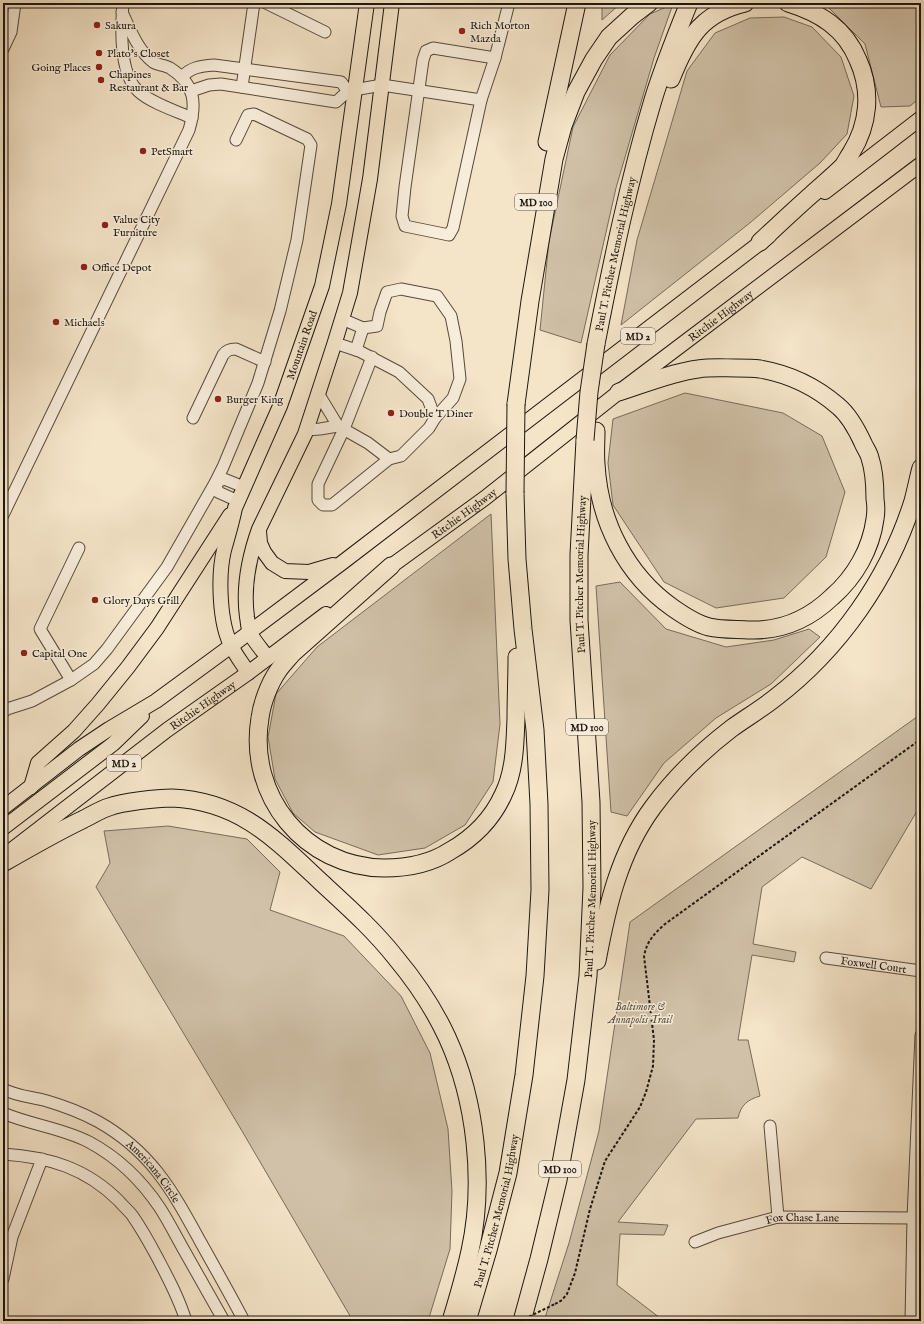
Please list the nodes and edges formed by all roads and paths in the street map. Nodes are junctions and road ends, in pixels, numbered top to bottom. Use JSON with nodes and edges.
{"nodes":[{"id":1,"x":15,"y":3,"type":"edge"},
{"id":2,"x":254,"y":3,"type":"edge"},
{"id":3,"x":367,"y":3,"type":"edge"},
{"id":4,"x":392,"y":3,"type":"edge"},
{"id":5,"x":509,"y":3,"type":"edge"},
{"id":6,"x":577,"y":3,"type":"edge"},
{"id":7,"x":649,"y":3,"type":"edge"},
{"id":8,"x":688,"y":3,"type":"edge"},
{"id":9,"x":745,"y":3,"type":"edge"},
{"id":10,"x":788,"y":3,"type":"edge"},
{"id":11,"x":269,"y":4,"type":"edge"},
{"id":12,"x":123,"y":7,"type":"edge"},
{"id":13,"x":324,"y":32,"type":"dead end"},
{"id":14,"x":3,"y":49,"type":"edge"},
{"id":15,"x":495,"y":58,"type":"junction"},
{"id":16,"x":245,"y":69,"type":"junction"},
{"id":17,"x":182,"y":77,"type":"junction"},
{"id":18,"x":382,"y":85,"type":"junction"},
{"id":19,"x":242,"y":87,"type":"junction"},
{"id":20,"x":419,"y":90,"type":"junction"},
{"id":21,"x":191,"y":91,"type":"junction"},
{"id":22,"x":352,"y":91,"type":"junction"},
{"id":23,"x":481,"y":100,"type":"junction"},
{"id":24,"x":192,"y":118,"type":"junction"},
{"id":25,"x":921,"y":118,"type":"edge"},
{"id":26,"x":236,"y":140,"type":"dead end"},
{"id":27,"x":921,"y":164,"type":"edge"},
{"id":28,"x":626,"y":201,"type":"junction"},
{"id":29,"x":760,"y":242,"type":"junction"},
{"id":30,"x":342,"y":319,"type":"junction"},
{"id":31,"x":363,"y":328,"type":"junction"},
{"id":32,"x":335,"y":343,"type":"junction"},
{"id":33,"x":356,"y":350,"type":"junction"},
{"id":34,"x":372,"y":358,"type":"junction"},
{"id":35,"x":265,"y":362,"type":"junction"},
{"id":36,"x":619,"y":392,"type":"junction"},
{"id":37,"x":318,"y":393,"type":"junction"},
{"id":38,"x":516,"y":404,"type":"junction"},
{"id":39,"x":194,"y":418,"type":"dead end"},
{"id":40,"x":435,"y":418,"type":"junction"},
{"id":41,"x":341,"y":428,"type":"junction"},
{"id":42,"x":306,"y":430,"type":"junction"},
{"id":43,"x":590,"y":435,"type":"junction"},
{"id":44,"x":389,"y":459,"type":"junction"},
{"id":45,"x":921,"y":468,"type":"edge"},
{"id":46,"x":215,"y":483,"type":"junction"},
{"id":47,"x":244,"y":487,"type":"junction"},
{"id":48,"x":237,"y":504,"type":"junction"},
{"id":49,"x":3,"y":515,"type":"edge"},
{"id":50,"x":259,"y":529,"type":"junction"},
{"id":51,"x":79,"y":548,"type":"dead end"},
{"id":52,"x":517,"y":559,"type":"junction"},
{"id":53,"x":343,"y":562,"type":"junction"},
{"id":54,"x":391,"y":566,"type":"junction"},
{"id":55,"x":249,"y":632,"type":"junction"},
{"id":56,"x":231,"y":646,"type":"junction"},
{"id":57,"x":268,"y":658,"type":"junction"},
{"id":58,"x":248,"y":673,"type":"junction"},
{"id":59,"x":71,"y":680,"type":"junction"},
{"id":60,"x":156,"y":701,"type":"junction"},
{"id":61,"x":4,"y":708,"type":"edge"},
{"id":62,"x":921,"y":739,"type":"edge"},
{"id":63,"x":31,"y":787,"type":"junction"},
{"id":64,"x":3,"y":808,"type":"edge"},
{"id":65,"x":3,"y":828,"type":"edge"},
{"id":66,"x":3,"y":857,"type":"edge"},
{"id":67,"x":3,"y":863,"type":"edge"},
{"id":68,"x":826,"y":958,"type":"dead end"},
{"id":69,"x":921,"y":972,"type":"edge"},
{"id":70,"x":584,"y":1014,"type":"junction"},
{"id":71,"x":921,"y":1035,"type":"edge"},
{"id":72,"x":3,"y":1089,"type":"edge"},
{"id":73,"x":3,"y":1113,"type":"edge"},
{"id":74,"x":770,"y":1126,"type":"dead end"},
{"id":75,"x":3,"y":1155,"type":"edge"},
{"id":76,"x":42,"y":1159,"type":"junction"},
{"id":77,"x":778,"y":1217,"type":"junction"},
{"id":78,"x":912,"y":1218,"type":"junction"},
{"id":79,"x":695,"y":1242,"type":"dead end"},
{"id":80,"x":3,"y":1280,"type":"edge"},
{"id":81,"x":186,"y":1321,"type":"edge"},
{"id":82,"x":224,"y":1321,"type":"edge"},
{"id":83,"x":244,"y":1321,"type":"edge"},
{"id":84,"x":451,"y":1321,"type":"edge"},
{"id":85,"x":467,"y":1321,"type":"edge"},
{"id":86,"x":521,"y":1321,"type":"edge"},
{"id":87,"x":911,"y":1321,"type":"edge"}],
"edges":[{"from":1,"to":14,"type":"street"},
{"from":2,"to":16,"type":"street"},
{"from":3,"to":22,"type":"main road","name":"Mountain Road"},
{"from":4,"to":18,"type":"main road"},
{"from":5,"to":15,"type":"street"},
{"from":6,"to":38,"type":"highway","name":"Paul T. Pitcher Memorial Highway","number":"MD 100"},
{"from":7,"to":38,"type":"highway"},
{"from":8,"to":28,"type":"highway","name":"Paul T. Pitcher Memorial Highway","number":"MD 100"},
{"from":9,"to":28,"type":"highway"},
{"from":10,"to":29,"type":"highway"},
{"from":11,"to":13,"type":"street"},
{"from":12,"to":17,"type":"street"},
{"from":12,"to":24,"type":"street"},
{"from":15,"to":20,"type":"street"},
{"from":15,"to":23,"type":"street"},
{"from":16,"to":17,"type":"street"},
{"from":16,"to":19,"type":"street"},
{"from":16,"to":22,"type":"street"},
{"from":17,"to":21,"type":"street"},
{"from":18,"to":20,"type":"street"},
{"from":18,"to":22,"type":"street"},
{"from":18,"to":30,"type":"main road"},
{"from":19,"to":21,"type":"street"},
{"from":19,"to":22,"type":"street"},
{"from":20,"to":23,"type":"street"},
{"from":20,"to":23,"type":"street"},
{"from":21,"to":24,"type":"street"},
{"from":22,"to":47,"type":"main road","name":"Mountain Road"},
{"from":24,"to":49,"type":"street"},
{"from":25,"to":29,"type":"main road","number":"MD 2"},
{"from":26,"to":35,"type":"street"},
{"from":27,"to":36,"type":"main road","name":"Ritchie Highway","number":"MD 2"},
{"from":28,"to":43,"type":"highway","name":"Paul T. Pitcher Memorial Highway","number":"MD 100","bridge":true},
{"from":29,"to":53,"type":"main road","number":"MD 2"},
{"from":30,"to":31,"type":"street"},
{"from":30,"to":32,"type":"main road"},
{"from":31,"to":33,"type":"street"},
{"from":31,"to":40,"type":"street"},
{"from":32,"to":33,"type":"street"},
{"from":32,"to":37,"type":"main road"},
{"from":33,"to":34,"type":"street"},
{"from":34,"to":40,"type":"street"},
{"from":34,"to":41,"type":"street"},
{"from":35,"to":39,"type":"street"},
{"from":35,"to":46,"type":"street"},
{"from":36,"to":43,"type":"highway"},
{"from":36,"to":54,"type":"main road","name":"Ritchie Highway","number":"MD 2"},
{"from":37,"to":41,"type":"street"},
{"from":37,"to":42,"type":"main road"},
{"from":38,"to":52,"type":"highway","name":"Paul T. Pitcher Memorial Highway","number":"MD 100","bridge":true},
{"from":40,"to":44,"type":"street"},
{"from":41,"to":42,"type":"street"},
{"from":41,"to":44,"type":"street"},
{"from":41,"to":44,"type":"street"},
{"from":42,"to":50,"type":"main road"},
{"from":43,"to":70,"type":"highway","name":"Paul T. Pitcher Memorial Highway","number":"MD 100"},
{"from":45,"to":70,"type":"highway"},
{"from":46,"to":47,"type":"street"},
{"from":46,"to":48,"type":"street"},
{"from":46,"to":59,"type":"street"},
{"from":47,"to":48,"type":"main road","name":"Mountain Road"},
{"from":48,"to":56,"type":"main road","name":"Mountain Road"},
{"from":48,"to":63,"type":"main road"},
{"from":50,"to":53,"type":"main road"},
{"from":50,"to":55,"type":"main road"},
{"from":51,"to":59,"type":"street"},
{"from":52,"to":54,"type":"highway"},
{"from":52,"to":85,"type":"highway","name":"Paul T. Pitcher Memorial Highway","number":"MD 100"},
{"from":53,"to":55,"type":"main road","number":"MD 2"},
{"from":54,"to":57,"type":"main road","name":"Ritchie Highway","number":"MD 2"},
{"from":55,"to":56,"type":"main road","number":"MD 2"},
{"from":55,"to":57,"type":"main road"},
{"from":56,"to":58,"type":"main road","name":"Mountain Road"},
{"from":56,"to":60,"type":"main road","number":"MD 2"},
{"from":57,"to":58,"type":"main road","name":"Ritchie Highway","number":"MD 2"},
{"from":58,"to":66,"type":"main road","name":"Ritchie Highway","number":"MD 2"},
{"from":59,"to":61,"type":"street"},
{"from":60,"to":63,"type":"main road","number":"MD 2"},
{"from":60,"to":65,"type":"main road"},
{"from":62,"to":86,"type":"path","bridge":true},
{"from":63,"to":64,"type":"main road","number":"MD 2"},
{"from":67,"to":84,"type":"highway"},
{"from":68,"to":69,"type":"street","name":"Foxwell Court"},
{"from":70,"to":86,"type":"highway","name":"Paul T. Pitcher Memorial Highway","number":"MD 100"},
{"from":71,"to":78,"type":"street"},
{"from":72,"to":83,"type":"street","name":"Americana Circle"},
{"from":73,"to":82,"type":"street","name":"Americana Circle"},
{"from":74,"to":77,"type":"street"},
{"from":75,"to":76,"type":"street"},
{"from":76,"to":80,"type":"street"},
{"from":76,"to":81,"type":"street"},
{"from":77,"to":78,"type":"street","name":"Fox Chase Lane"},
{"from":77,"to":79,"type":"street","name":"Fox Chase Lane"},
{"from":78,"to":87,"type":"street"}]}
